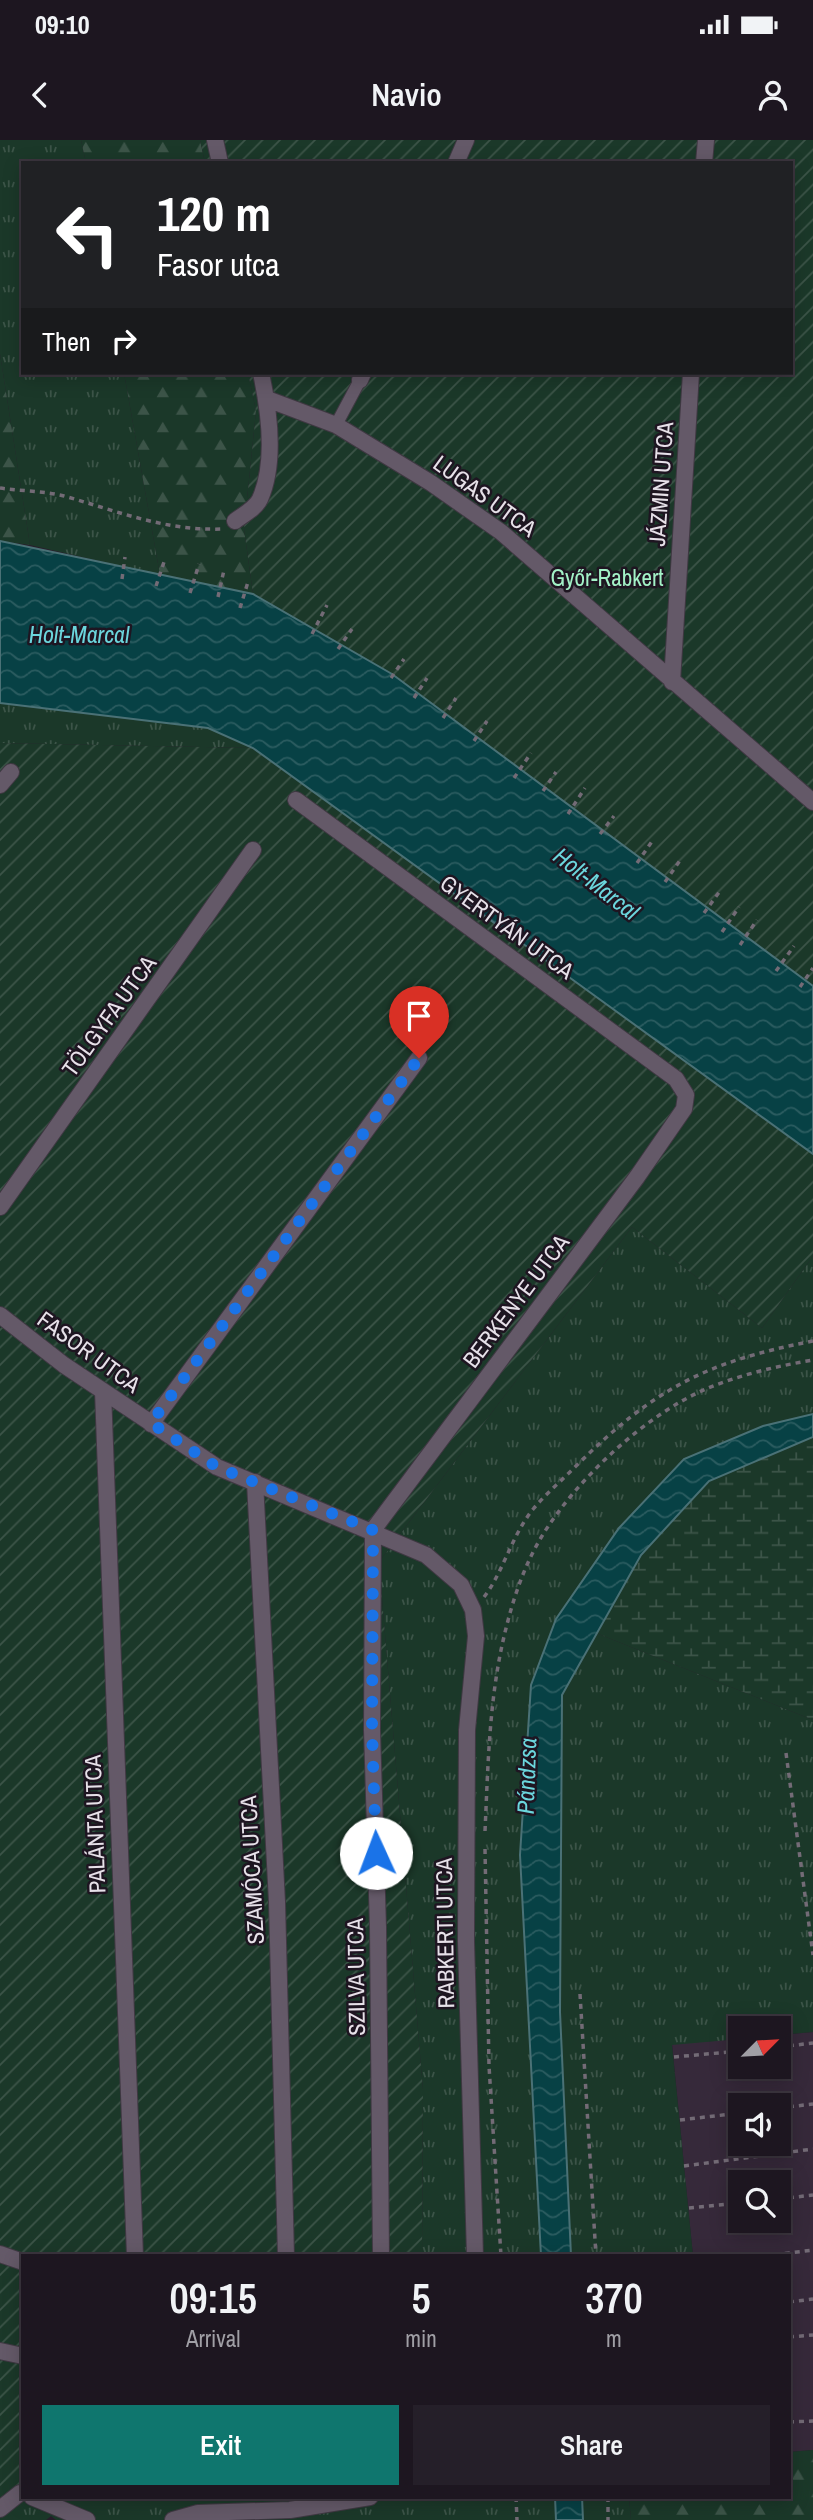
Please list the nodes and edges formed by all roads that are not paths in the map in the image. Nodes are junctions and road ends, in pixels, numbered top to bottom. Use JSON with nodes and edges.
{"nodes":[{"id":1,"x":215,"y":140,"type":"edge"},
{"id":2,"x":466,"y":140,"type":"edge"},
{"id":3,"x":706,"y":140,"type":"edge"},
{"id":4,"x":220,"y":161,"type":"edge"},
{"id":5,"x":457,"y":161,"type":"edge"},
{"id":6,"x":704,"y":161,"type":"edge"},
{"id":7,"x":261,"y":375,"type":"edge"},
{"id":8,"x":691,"y":375,"type":"edge"},
{"id":9,"x":361,"y":377,"type":"edge"},
{"id":10,"x":267,"y":400,"type":"junction"},
{"id":11,"x":336,"y":425,"type":"junction"},
{"id":12,"x":235,"y":521,"type":"road end"},
{"id":13,"x":672,"y":682,"type":"junction"},
{"id":14,"x":11,"y":772,"type":"dead end"},
{"id":15,"x":0,"y":785,"type":"edge"},
{"id":16,"x":296,"y":800,"type":"dead end"},
{"id":17,"x":813,"y":803,"type":"edge"},
{"id":18,"x":253,"y":850,"type":"dead end"},
{"id":19,"x":419,"y":1058,"type":"dead end"},
{"id":20,"x":686,"y":1095,"type":"joint"},
{"id":21,"x":0,"y":1207,"type":"edge"},
{"id":22,"x":0,"y":1315,"type":"edge"},
{"id":23,"x":103,"y":1391,"type":"junction"},
{"id":24,"x":151,"y":1423,"type":"junction"},
{"id":25,"x":255,"y":1482,"type":"junction"},
{"id":26,"x":373,"y":1530,"type":"junction"},
{"id":27,"x":473,"y":1610,"type":"joint"},
{"id":28,"x":0,"y":2254,"type":"edge"},
{"id":29,"x":135,"y":2254,"type":"edge"},
{"id":30,"x":286,"y":2254,"type":"edge"},
{"id":31,"x":381,"y":2254,"type":"edge"},
{"id":32,"x":475,"y":2254,"type":"edge"},
{"id":33,"x":21,"y":2261,"type":"edge"},
{"id":34,"x":0,"y":2351,"type":"edge"},
{"id":35,"x":21,"y":2356,"type":"edge"},
{"id":36,"x":0,"y":2490,"type":"edge"},
{"id":37,"x":21,"y":2494,"type":"edge"},
{"id":38,"x":21,"y":2497,"type":"edge"},
{"id":39,"x":35,"y":2499,"type":"edge"},
{"id":40,"x":358,"y":2499,"type":"edge"},
{"id":41,"x":0,"y":2509,"type":"edge"},
{"id":42,"x":87,"y":2520,"type":"edge"},
{"id":43,"x":173,"y":2520,"type":"edge"}],
"edges":[{"from":1,"to":4,"type":"street"},
{"from":2,"to":5,"type":"street"},
{"from":3,"to":6,"type":"street"},
{"from":7,"to":10,"type":"street"},
{"from":8,"to":13,"type":"street","name":"JÁZMIN UTCA"},
{"from":9,"to":11,"type":"street"},
{"from":10,"to":11,"type":"street","name":"LUGAS UTCA"},
{"from":10,"to":12,"type":"street"},
{"from":11,"to":13,"type":"street","name":"LUGAS UTCA"},
{"from":13,"to":17,"type":"street","name":"LUGAS UTCA"},
{"from":14,"to":15,"type":"street"},
{"from":16,"to":20,"type":"street","name":"GYERTYÁN UTCA"},
{"from":18,"to":21,"type":"street","name":"TÖLGYFA UTCA"},
{"from":19,"to":24,"type":"street"},
{"from":20,"to":26,"type":"street","name":"BERKENYE UTCA"},
{"from":22,"to":23,"type":"street","name":"FASOR UTCA"},
{"from":23,"to":24,"type":"street","name":"FASOR UTCA"},
{"from":23,"to":29,"type":"street","name":"PALÁNTA UTCA"},
{"from":24,"to":25,"type":"street","name":"FASOR UTCA"},
{"from":25,"to":26,"type":"street","name":"FASOR UTCA"},
{"from":25,"to":30,"type":"street","name":"SZAMÓCA UTCA"},
{"from":26,"to":27,"type":"street","name":"FASOR UTCA"},
{"from":26,"to":31,"type":"street","name":"SZILVA UTCA"},
{"from":27,"to":32,"type":"street","name":"RABKERTI UTCA"},
{"from":28,"to":33,"type":"street"},
{"from":34,"to":35,"type":"street"},
{"from":36,"to":37,"type":"street"},
{"from":38,"to":41,"type":"street"},
{"from":39,"to":42,"type":"street"},
{"from":40,"to":43,"type":"street"}]}
